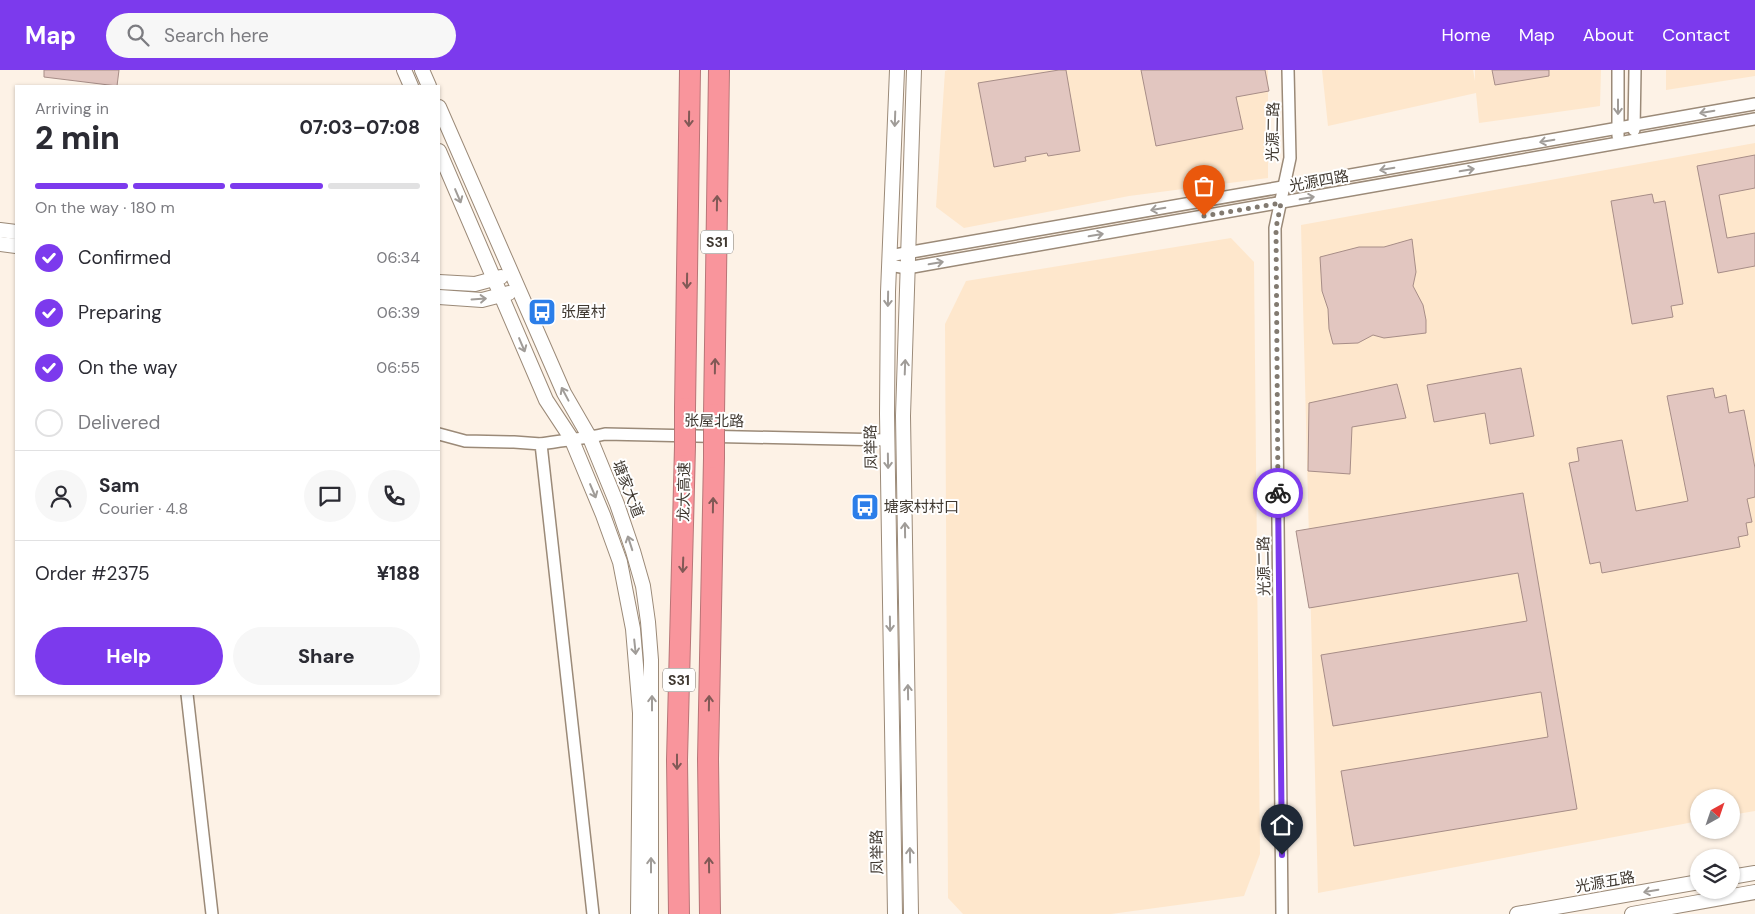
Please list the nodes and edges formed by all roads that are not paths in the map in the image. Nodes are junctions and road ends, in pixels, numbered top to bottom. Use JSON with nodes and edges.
{"nodes":[{"id":1,"x":404,"y":70,"type":"edge"},
{"id":2,"x":422,"y":70,"type":"edge"},
{"id":3,"x":690,"y":70,"type":"edge"},
{"id":4,"x":719,"y":70,"type":"edge"},
{"id":5,"x":897,"y":70,"type":"edge"},
{"id":6,"x":914,"y":70,"type":"edge"},
{"id":7,"x":1288,"y":70,"type":"edge"},
{"id":8,"x":1618,"y":70,"type":"edge"},
{"id":9,"x":1634,"y":70,"type":"edge"},
{"id":10,"x":411,"y":85,"type":"edge"},
{"id":11,"x":430,"y":85,"type":"edge"},
{"id":12,"x":1755,"y":104,"type":"edge"},
{"id":13,"x":440,"y":110,"type":"edge"},
{"id":14,"x":1755,"y":119,"type":"edge"},
{"id":15,"x":1635,"y":125,"type":"junction"},
{"id":16,"x":1618,"y":128,"type":"junction"},
{"id":17,"x":1624,"y":142,"type":"junction"},
{"id":18,"x":440,"y":153,"type":"edge"},
{"id":19,"x":1284,"y":187,"type":"junction"},
{"id":20,"x":1281,"y":203,"type":"junction"},
{"id":21,"x":0,"y":230,"type":"edge"},
{"id":22,"x":15,"y":232,"type":"edge"},
{"id":23,"x":0,"y":244,"type":"edge"},
{"id":24,"x":15,"y":246,"type":"edge"},
{"id":25,"x":908,"y":253,"type":"junction"},
{"id":26,"x":889,"y":259,"type":"junction"},
{"id":27,"x":907,"y":268,"type":"junction"},
{"id":28,"x":511,"y":273,"type":"junction"},
{"id":29,"x":494,"y":280,"type":"junction"},
{"id":30,"x":440,"y":282,"type":"edge"},
{"id":31,"x":519,"y":290,"type":"junction"},
{"id":32,"x":501,"y":296,"type":"junction"},
{"id":33,"x":440,"y":297,"type":"edge"},
{"id":34,"x":440,"y":434,"type":"edge"},
{"id":35,"x":571,"y":438,"type":"junction"},
{"id":36,"x":590,"y":438,"type":"junction"},
{"id":37,"x":887,"y":440,"type":"junction"},
{"id":38,"x":541,"y":444,"type":"junction"},
{"id":39,"x":187,"y":695,"type":"edge"},
{"id":40,"x":1755,"y":873,"type":"edge"},
{"id":41,"x":1740,"y":876,"type":"edge"},
{"id":42,"x":1690,"y":884,"type":"edge"},
{"id":43,"x":1755,"y":892,"type":"edge"},
{"id":44,"x":912,"y":910,"type":"edge"},
{"id":45,"x":212,"y":914,"type":"edge"},
{"id":46,"x":593,"y":914,"type":"edge"},
{"id":47,"x":638,"y":914,"type":"edge"},
{"id":48,"x":651,"y":914,"type":"edge"},
{"id":49,"x":679,"y":914,"type":"edge"},
{"id":50,"x":710,"y":914,"type":"edge"},
{"id":51,"x":895,"y":914,"type":"edge"},
{"id":52,"x":1282,"y":914,"type":"edge"},
{"id":53,"x":1517,"y":914,"type":"edge"},
{"id":54,"x":1632,"y":914,"type":"edge"}],
"edges":[{"from":1,"to":10,"type":"street"},
{"from":2,"to":11,"type":"street"},
{"from":3,"to":49,"type":"highway","name":"龙大高速","number":"S31","one_way":true,"bridge":true},
{"from":50,"to":4,"type":"highway","name":"龙大高速","number":"S31","one_way":true,"bridge":true},
{"from":5,"to":26,"type":"street","name":"凤举路","one_way":true},
{"from":6,"to":25,"type":"street"},
{"from":7,"to":19,"type":"street","name":"光源二路"},
{"from":8,"to":16,"type":"street","one_way":true},
{"from":9,"to":15,"type":"street"},
{"from":12,"to":15,"type":"street","name":"光源四路","one_way":true},
{"from":13,"to":28,"type":"street","name":"塘家大道"},
{"from":14,"to":17,"type":"street","name":"光源四路"},
{"from":15,"to":16,"type":"street","name":"光源四路"},
{"from":15,"to":17,"type":"street"},
{"from":16,"to":17,"type":"street"},
{"from":16,"to":19,"type":"street","name":"光源四路","one_way":true},
{"from":20,"to":17,"type":"street","name":"光源四路","one_way":true},
{"from":18,"to":29,"type":"street","one_way":true},
{"from":19,"to":20,"type":"street","name":"光源二路"},
{"from":19,"to":25,"type":"street","name":"光源四路","one_way":true},
{"from":27,"to":20,"type":"street","name":"光源四路","one_way":true},
{"from":20,"to":52,"type":"street","name":"光源二路"},
{"from":21,"to":22,"type":"street"},
{"from":23,"to":24,"type":"street"},
{"from":25,"to":26,"type":"street","name":"光源四路"},
{"from":25,"to":27,"type":"street"},
{"from":26,"to":27,"type":"street","name":"光源四路"},
{"from":26,"to":37,"type":"street","name":"凤举路","one_way":true},
{"from":44,"to":27,"type":"street","one_way":true},
{"from":28,"to":29,"type":"street"},
{"from":28,"to":31,"type":"street","name":"塘家大道"},
{"from":29,"to":30,"type":"street"},
{"from":29,"to":32,"type":"street"},
{"from":31,"to":32,"type":"street"},
{"from":36,"to":31,"type":"street","name":"塘家大道","one_way":true},
{"from":33,"to":32,"type":"street","one_way":true},
{"from":32,"to":35,"type":"street","one_way":true},
{"from":34,"to":38,"type":"street","name":"张屋北路"},
{"from":35,"to":36,"type":"street","name":"张屋北路"},
{"from":35,"to":38,"type":"street","name":"张屋北路"},
{"from":35,"to":47,"type":"street","one_way":true},
{"from":36,"to":37,"type":"street","name":"张屋北路"},
{"from":48,"to":36,"type":"street","name":"塘家大道","one_way":true},
{"from":37,"to":51,"type":"street","name":"凤举路","one_way":true},
{"from":38,"to":46,"type":"street"},
{"from":39,"to":45,"type":"street"},
{"from":40,"to":41,"type":"street"},
{"from":42,"to":53,"type":"street","name":"光源五路","one_way":true},
{"from":43,"to":54,"type":"street"}]}
